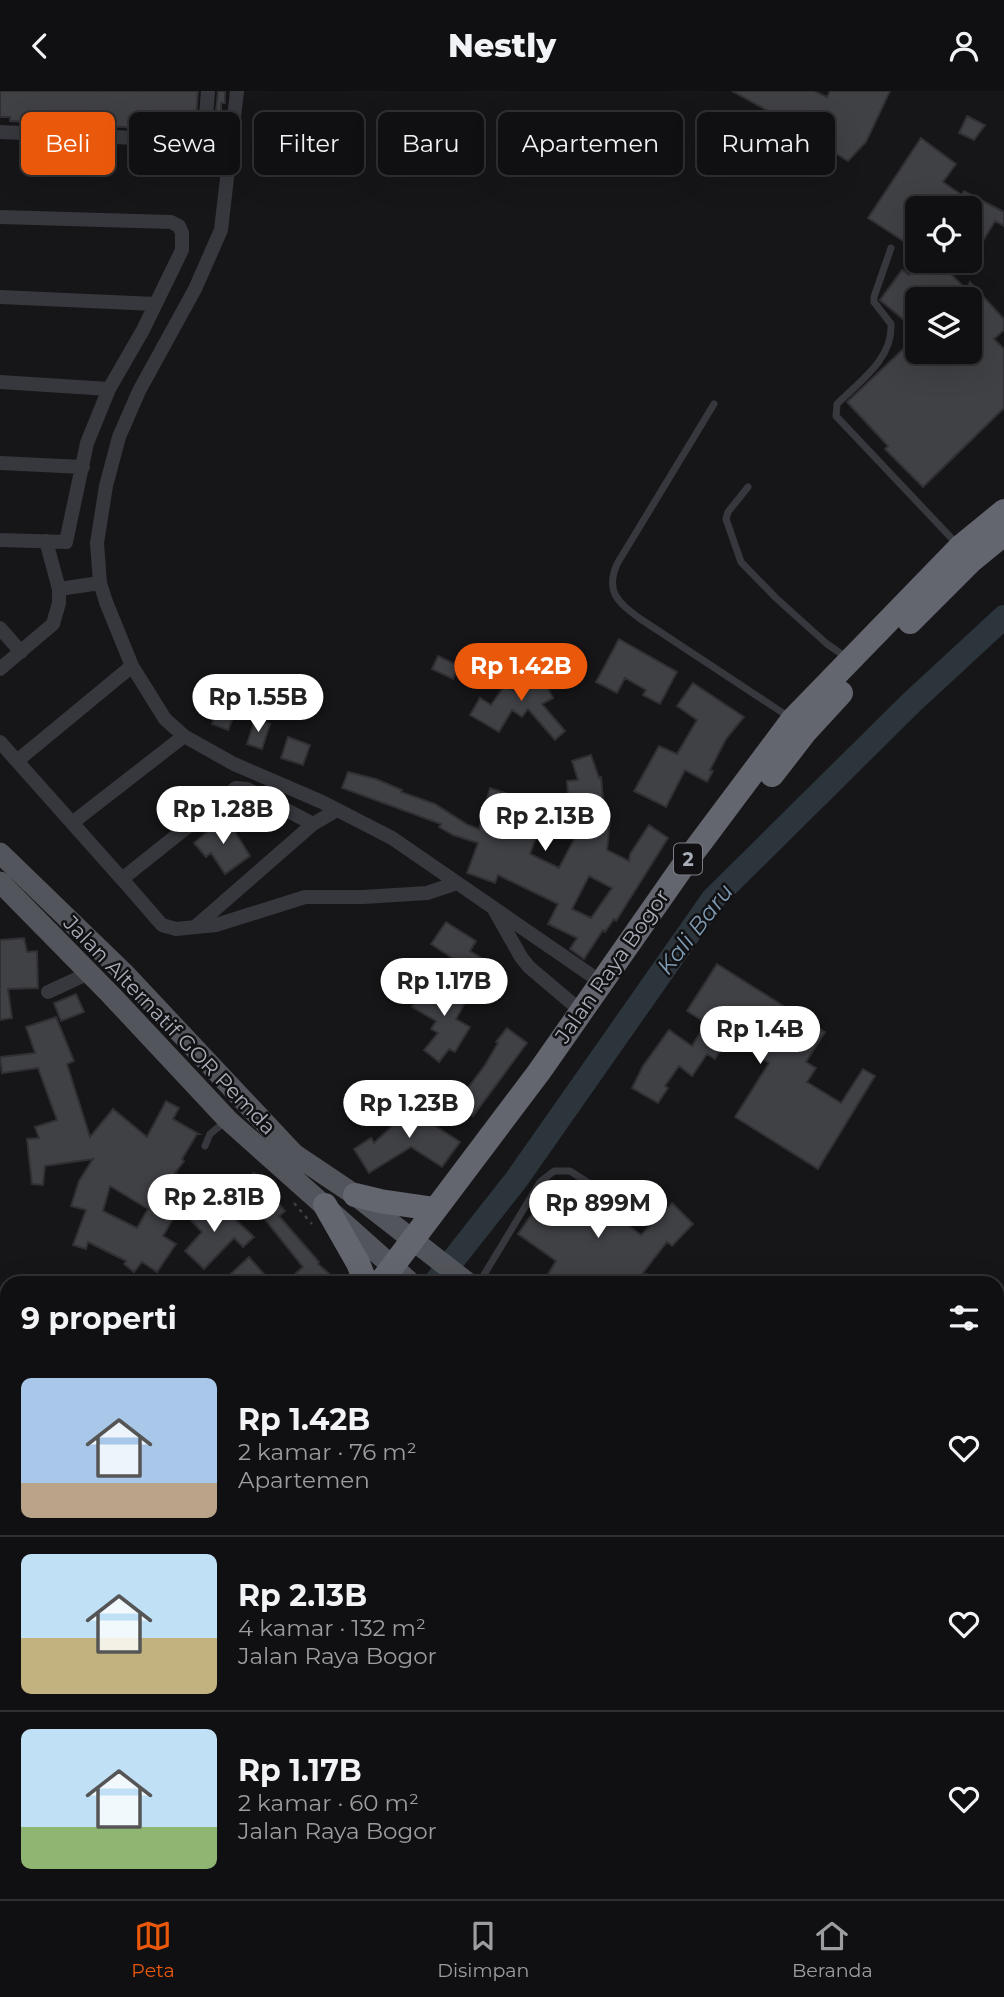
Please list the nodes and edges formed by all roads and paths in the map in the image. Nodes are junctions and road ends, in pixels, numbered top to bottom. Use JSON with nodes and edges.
{"nodes":[{"id":1,"x":208,"y":91,"type":"edge"},
{"id":2,"x":237,"y":91,"type":"edge"},
{"id":3,"x":0,"y":132,"type":"edge"},
{"id":4,"x":0,"y":217,"type":"edge"},
{"id":5,"x":891,"y":248,"type":"dead end"},
{"id":6,"x":0,"y":297,"type":"edge"},
{"id":7,"x":155,"y":304,"type":"junction"},
{"id":8,"x":0,"y":382,"type":"edge"},
{"id":9,"x":109,"y":389,"type":"junction"},
{"id":10,"x":714,"y":404,"type":"dead end"},
{"id":11,"x":0,"y":463,"type":"edge"},
{"id":12,"x":83,"y":467,"type":"junction"},
{"id":13,"x":748,"y":487,"type":"dead end"},
{"id":14,"x":1004,"y":511,"type":"edge"},
{"id":15,"x":1004,"y":534,"type":"edge"},
{"id":16,"x":0,"y":540,"type":"edge"},
{"id":17,"x":46,"y":541,"type":"junction"},
{"id":18,"x":965,"y":554,"type":"junction"},
{"id":19,"x":100,"y":583,"type":"junction"},
{"id":20,"x":58,"y":589,"type":"junction"},
{"id":21,"x":0,"y":628,"type":"edge"},
{"id":22,"x":21,"y":652,"type":"junction"},
{"id":23,"x":849,"y":660,"type":"junction"},
{"id":24,"x":132,"y":666,"type":"junction"},
{"id":25,"x":0,"y":669,"type":"edge"},
{"id":26,"x":793,"y":719,"type":"junction"},
{"id":27,"x":184,"y":736,"type":"junction"},
{"id":28,"x":0,"y":742,"type":"edge"},
{"id":29,"x":18,"y":761,"type":"junction"},
{"id":30,"x":337,"y":810,"type":"junction"},
{"id":31,"x":72,"y":823,"type":"junction"},
{"id":32,"x":313,"y":824,"type":"junction"},
{"id":33,"x":0,"y":853,"type":"edge"},
{"id":34,"x":122,"y":879,"type":"junction"},
{"id":35,"x":457,"y":883,"type":"junction"},
{"id":36,"x":2,"y":887,"type":"edge"},
{"id":37,"x":493,"y":907,"type":"junction"},
{"id":38,"x":195,"y":927,"type":"junction"},
{"id":39,"x":649,"y":928,"type":"junction"},
{"id":40,"x":89,"y":973,"type":"junction"},
{"id":41,"x":601,"y":982,"type":"junction"},
{"id":42,"x":48,"y":992,"type":"dead end"},
{"id":43,"x":581,"y":1011,"type":"junction"},
{"id":44,"x":228,"y":1120,"type":"junction"},
{"id":45,"x":205,"y":1146,"type":"dead end"},
{"id":46,"x":355,"y":1195,"type":"junction"},
{"id":47,"x":325,"y":1205,"type":"junction"},
{"id":48,"x":628,"y":1208,"type":"dead end"},
{"id":49,"x":435,"y":1209,"type":"junction"},
{"id":50,"x":424,"y":1249,"type":"junction"},
{"id":51,"x":363,"y":1276,"type":"edge"},
{"id":52,"x":396,"y":1276,"type":"edge"},
{"id":53,"x":402,"y":1276,"type":"edge"},
{"id":54,"x":459,"y":1276,"type":"edge"},
{"id":55,"x":483,"y":1276,"type":"edge"}],
"edges":[{"from":1,"to":3,"type":"street"},
{"from":2,"to":19,"type":"street"},
{"from":4,"to":7,"type":"street"},
{"from":5,"to":18,"type":"lane"},
{"from":6,"to":7,"type":"street"},
{"from":7,"to":9,"type":"street"},
{"from":8,"to":9,"type":"street"},
{"from":9,"to":12,"type":"street"},
{"from":10,"to":26,"type":"lane"},
{"from":11,"to":12,"type":"street"},
{"from":12,"to":17,"type":"street"},
{"from":13,"to":23,"type":"lane"},
{"from":14,"to":18,"type":"highway","name":"Jalan Raya Bogor","number":"2"},
{"from":15,"to":18,"type":"highway","name":"Jalan Raya Bogor","number":"2"},
{"from":16,"to":17,"type":"street"},
{"from":17,"to":20,"type":"street"},
{"from":18,"to":23,"type":"highway","name":"Jalan Raya Bogor","number":"2"},
{"from":18,"to":39,"type":"highway","name":"Jalan Raya Bogor","number":"2"},
{"from":19,"to":20,"type":"street"},
{"from":19,"to":24,"type":"street"},
{"from":20,"to":22,"type":"street"},
{"from":21,"to":22,"type":"street"},
{"from":22,"to":25,"type":"street"},
{"from":23,"to":26,"type":"highway","name":"Jalan Raya Bogor","number":"2"},
{"from":24,"to":27,"type":"street"},
{"from":24,"to":29,"type":"street"},
{"from":26,"to":39,"type":"highway","name":"Jalan Raya Bogor","number":"2"},
{"from":27,"to":30,"type":"street"},
{"from":27,"to":31,"type":"street"},
{"from":28,"to":29,"type":"street"},
{"from":29,"to":31,"type":"street"},
{"from":30,"to":32,"type":"street"},
{"from":30,"to":35,"type":"street"},
{"from":31,"to":34,"type":"street"},
{"from":32,"to":34,"type":"street"},
{"from":32,"to":38,"type":"street"},
{"from":33,"to":46,"type":"main road","name":"Jalan Alternatif GOR Pemda"},
{"from":34,"to":38,"type":"street"},
{"from":35,"to":37,"type":"street"},
{"from":35,"to":38,"type":"street"},
{"from":36,"to":40,"type":"main road","name":"Jalan Alternatif GOR Pemda"},
{"from":37,"to":41,"type":"street"},
{"from":37,"to":43,"type":"street"},
{"from":39,"to":41,"type":"highway","name":"Jalan Raya Bogor","number":"2"},
{"from":39,"to":50,"type":"highway","name":"Jalan Raya Bogor","number":"2"},
{"from":40,"to":42,"type":"street"},
{"from":40,"to":44,"type":"main road","name":"Jalan Alternatif GOR Pemda"},
{"from":41,"to":43,"type":"highway","name":"Jalan Raya Bogor","number":"2"},
{"from":43,"to":49,"type":"highway","name":"Jalan Raya Bogor","number":"2"},
{"from":44,"to":45,"type":"lane"},
{"from":44,"to":47,"type":"main road","name":"Jalan Alternatif GOR Pemda"},
{"from":46,"to":49,"type":"highway"},
{"from":46,"to":50,"type":"main road","name":"Jalan Alternatif GOR Pemda"},
{"from":47,"to":51,"type":"highway"},
{"from":47,"to":52,"type":"main road","name":"Jalan Alternatif GOR Pemda"},
{"from":48,"to":55,"type":"lane"},
{"from":49,"to":50,"type":"highway","name":"Jalan Raya Bogor","number":"2"},
{"from":50,"to":53,"type":"highway","name":"Jalan Raya Bogor","number":"2"},
{"from":50,"to":54,"type":"main road","name":"Jalan Alternatif GOR Pemda"}]}
